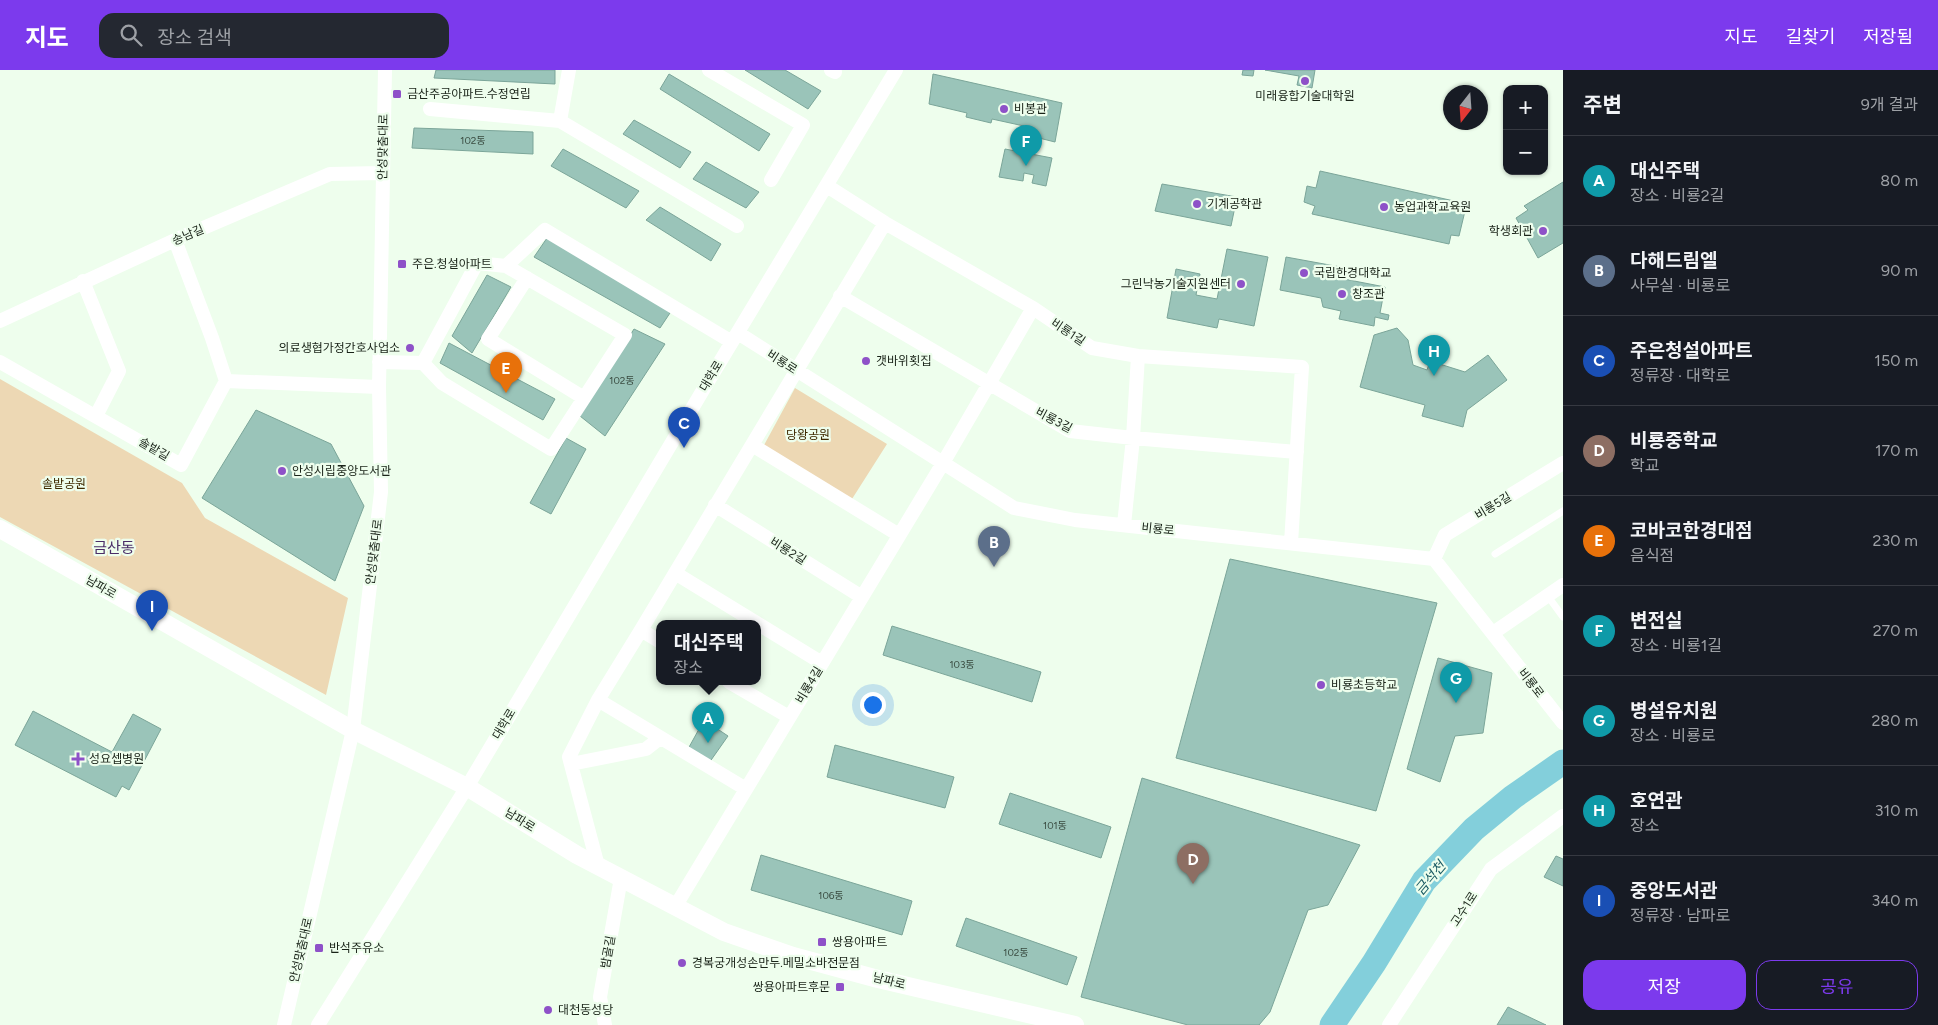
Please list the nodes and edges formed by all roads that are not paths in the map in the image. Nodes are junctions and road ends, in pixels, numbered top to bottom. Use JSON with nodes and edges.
{"nodes":[{"id":1,"x":386,"y":70,"type":"edge"},
{"id":2,"x":569,"y":70,"type":"edge"},
{"id":3,"x":709,"y":70,"type":"edge"},
{"id":4,"x":896,"y":70,"type":"edge"},
{"id":5,"x":430,"y":109,"type":"dead end"},
{"id":6,"x":560,"y":121,"type":"junction"},
{"id":7,"x":382,"y":173,"type":"junction"},
{"id":8,"x":770,"y":180,"type":"dead end"},
{"id":9,"x":827,"y":186,"type":"junction"},
{"id":10,"x":885,"y":223,"type":"junction"},
{"id":11,"x":737,"y":226,"type":"dead end"},
{"id":12,"x":176,"y":240,"type":"junction"},
{"id":13,"x":506,"y":266,"type":"junction"},
{"id":14,"x":527,"y":278,"type":"junction"},
{"id":15,"x":83,"y":281,"type":"junction"},
{"id":16,"x":840,"y":296,"type":"junction"},
{"id":17,"x":1033,"y":308,"type":"junction"},
{"id":18,"x":0,"y":320,"type":"edge"},
{"id":19,"x":735,"y":338,"type":"junction"},
{"id":20,"x":1138,"y":356,"type":"junction"},
{"id":21,"x":0,"y":362,"type":"edge"},
{"id":22,"x":379,"y":362,"type":"junction"},
{"id":23,"x":423,"y":363,"type":"junction"},
{"id":24,"x":797,"y":372,"type":"junction"},
{"id":25,"x":226,"y":381,"type":"junction"},
{"id":26,"x":989,"y":383,"type":"junction"},
{"id":27,"x":378,"y":387,"type":"junction"},
{"id":28,"x":584,"y":398,"type":"junction"},
{"id":29,"x":96,"y":416,"type":"junction"},
{"id":30,"x":1133,"y":438,"type":"junction"},
{"id":31,"x":752,"y":445,"type":"junction"},
{"id":32,"x":1297,"y":452,"type":"junction"},
{"id":33,"x":943,"y":463,"type":"junction"},
{"id":34,"x":1563,"y":463,"type":"edge"},
{"id":35,"x":715,"y":506,"type":"junction"},
{"id":36,"x":1563,"y":511,"type":"edge"},
{"id":37,"x":1124,"y":526,"type":"junction"},
{"id":38,"x":0,"y":529,"type":"edge"},
{"id":39,"x":899,"y":535,"type":"junction"},
{"id":40,"x":1291,"y":544,"type":"junction"},
{"id":41,"x":1495,"y":554,"type":"dead end"},
{"id":42,"x":1434,"y":559,"type":"junction"},
{"id":43,"x":675,"y":573,"type":"junction"},
{"id":44,"x":1563,"y":585,"type":"edge"},
{"id":45,"x":1547,"y":595,"type":"junction"},
{"id":46,"x":862,"y":598,"type":"junction"},
{"id":47,"x":1563,"y":617,"type":"edge"},
{"id":48,"x":752,"y":620,"type":"edge"},
{"id":49,"x":761,"y":626,"type":"edge"},
{"id":50,"x":642,"y":630,"type":"junction"},
{"id":51,"x":1493,"y":633,"type":"junction"},
{"id":52,"x":656,"y":639,"type":"edge"},
{"id":53,"x":822,"y":663,"type":"junction"},
{"id":54,"x":734,"y":685,"type":"edge"},
{"id":55,"x":598,"y":700,"type":"junction"},
{"id":56,"x":1558,"y":709,"type":"edge"},
{"id":57,"x":789,"y":717,"type":"junction"},
{"id":58,"x":1563,"y":723,"type":"edge"},
{"id":59,"x":352,"y":730,"type":"junction"},
{"id":60,"x":660,"y":738,"type":"junction"},
{"id":61,"x":571,"y":764,"type":"junction"},
{"id":62,"x":467,"y":787,"type":"junction"},
{"id":63,"x":746,"y":789,"type":"junction"},
{"id":64,"x":1563,"y":816,"type":"edge"},
{"id":65,"x":598,"y":866,"type":"junction"},
{"id":66,"x":621,"y":878,"type":"junction"},
{"id":67,"x":675,"y":907,"type":"junction"},
{"id":68,"x":284,"y":1025,"type":"edge"},
{"id":69,"x":318,"y":1025,"type":"edge"},
{"id":70,"x":605,"y":1025,"type":"edge"},
{"id":71,"x":1075,"y":1025,"type":"edge"},
{"id":72,"x":1388,"y":1025,"type":"edge"}],
"edges":[{"from":1,"to":7,"type":"street","name":"안성맞춤대로"},
{"from":2,"to":6,"type":"street"},
{"from":3,"to":8,"type":"street"},
{"from":4,"to":9,"type":"street","name":"대학로"},
{"from":5,"to":6,"type":"street"},
{"from":6,"to":11,"type":"street"},
{"from":7,"to":12,"type":"street","name":"송남길"},
{"from":7,"to":22,"type":"street","name":"안성맞춤대로"},
{"from":9,"to":10,"type":"street","name":"비룡1길"},
{"from":9,"to":19,"type":"street","name":"대학로"},
{"from":10,"to":16,"type":"street"},
{"from":10,"to":17,"type":"street","name":"비룡1길"},
{"from":12,"to":15,"type":"street","name":"송남길"},
{"from":12,"to":25,"type":"street"},
{"from":13,"to":14,"type":"street"},
{"from":13,"to":19,"type":"street","name":"비룡로"},
{"from":13,"to":23,"type":"street"},
{"from":14,"to":28,"type":"street"},
{"from":14,"to":28,"type":"street"},
{"from":15,"to":18,"type":"street","name":"송남길"},
{"from":15,"to":29,"type":"street"},
{"from":16,"to":24,"type":"street"},
{"from":16,"to":26,"type":"street","name":"비룡3길"},
{"from":17,"to":20,"type":"street","name":"비룡1길"},
{"from":17,"to":26,"type":"street","name":"비룡4길"},
{"from":19,"to":24,"type":"street","name":"비룡로"},
{"from":19,"to":62,"type":"street","name":"대학로"},
{"from":20,"to":30,"type":"street"},
{"from":20,"to":32,"type":"street","name":"비룡1길"},
{"from":21,"to":29,"type":"street","name":"솔밭길"},
{"from":22,"to":23,"type":"street"},
{"from":22,"to":27,"type":"street","name":"안성맞춤대로"},
{"from":23,"to":28,"type":"street"},
{"from":24,"to":31,"type":"street"},
{"from":24,"to":33,"type":"street","name":"비룡로"},
{"from":25,"to":27,"type":"street"},
{"from":25,"to":29,"type":"street","name":"솔밭길"},
{"from":26,"to":30,"type":"street","name":"비룡3길"},
{"from":26,"to":33,"type":"street","name":"비룡4길"},
{"from":27,"to":59,"type":"street","name":"안성맞춤대로"},
{"from":30,"to":32,"type":"street","name":"비룡3길"},
{"from":30,"to":37,"type":"street"},
{"from":31,"to":35,"type":"street"},
{"from":31,"to":39,"type":"street"},
{"from":32,"to":40,"type":"street","name":"비룡1길"},
{"from":33,"to":37,"type":"street","name":"비룡로"},
{"from":33,"to":39,"type":"street","name":"비룡4길"},
{"from":34,"to":42,"type":"street","name":"비룡5길"},
{"from":35,"to":43,"type":"street"},
{"from":35,"to":46,"type":"street","name":"비룡2길"},
{"from":36,"to":41,"type":"lane"},
{"from":37,"to":40,"type":"street","name":"비룡로"},
{"from":38,"to":59,"type":"street","name":"남파로"},
{"from":39,"to":46,"type":"street","name":"비룡4길"},
{"from":40,"to":42,"type":"street","name":"비룡로"},
{"from":42,"to":51,"type":"street","name":"비룡로"},
{"from":43,"to":48,"type":"street"},
{"from":43,"to":50,"type":"street"},
{"from":44,"to":45,"type":"street"},
{"from":45,"to":47,"type":"lane"},
{"from":45,"to":51,"type":"street"},
{"from":46,"to":53,"type":"street","name":"비룡4길"},
{"from":49,"to":53,"type":"street"},
{"from":50,"to":52,"type":"street"},
{"from":50,"to":55,"type":"street"},
{"from":51,"to":56,"type":"street","name":"비룡로"},
{"from":53,"to":57,"type":"street","name":"비룡4길"},
{"from":54,"to":57,"type":"street"},
{"from":55,"to":60,"type":"street"},
{"from":55,"to":61,"type":"street"},
{"from":56,"to":58,"type":"street","name":"비룡로"},
{"from":57,"to":63,"type":"street","name":"비룡4길"},
{"from":59,"to":62,"type":"street","name":"남파로"},
{"from":59,"to":68,"type":"street","name":"안성맞춤대로"},
{"from":60,"to":61,"type":"street"},
{"from":60,"to":63,"type":"street"},
{"from":61,"to":65,"type":"street"},
{"from":62,"to":65,"type":"street","name":"남파로"},
{"from":62,"to":69,"type":"street","name":"대학로"},
{"from":63,"to":67,"type":"street","name":"비룡4길"},
{"from":64,"to":72,"type":"street","name":"고수1로"},
{"from":65,"to":66,"type":"street","name":"남파로"},
{"from":66,"to":67,"type":"street","name":"남파로"},
{"from":66,"to":70,"type":"street","name":"밤골길"},
{"from":67,"to":71,"type":"street","name":"남파로"}]}
